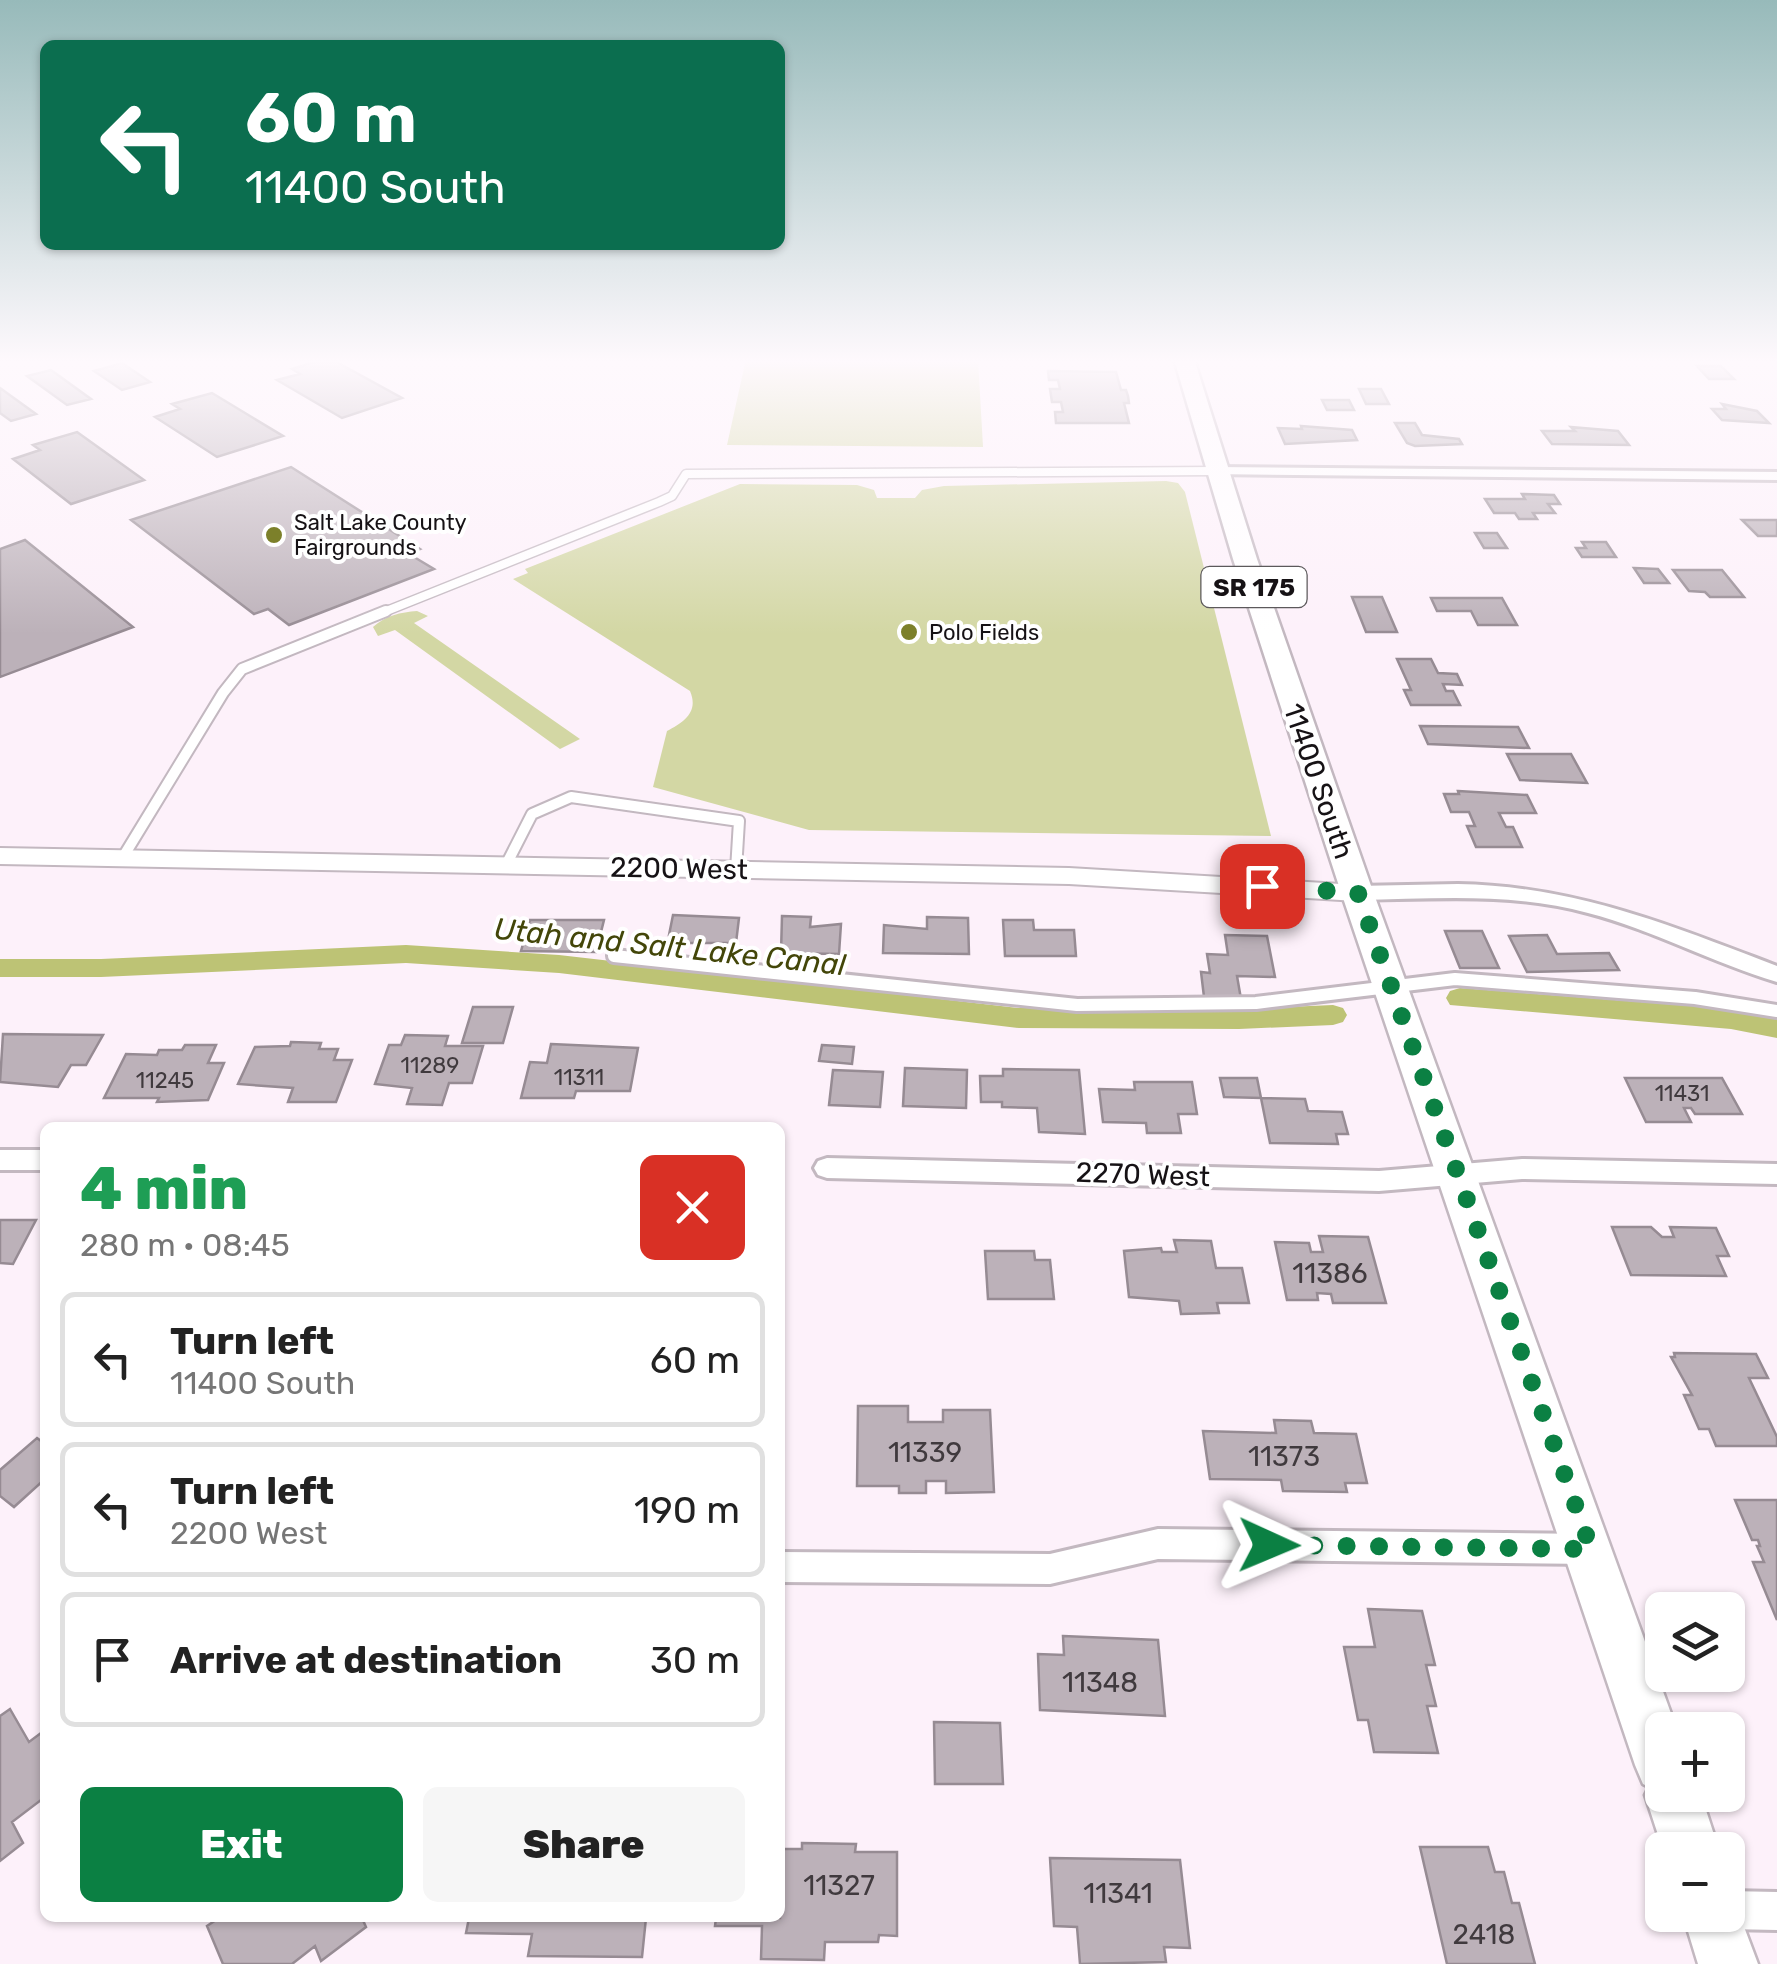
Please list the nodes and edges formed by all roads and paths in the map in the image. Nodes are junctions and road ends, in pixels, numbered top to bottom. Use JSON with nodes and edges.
{"nodes":[{"id":1,"x":1209,"y":451,"type":"edge"},
{"id":2,"x":1215,"y":471,"type":"junction"},
{"id":3,"x":1777,"y":476,"type":"edge"},
{"id":4,"x":0,"y":856,"type":"edge"},
{"id":5,"x":123,"y":857,"type":"junction"},
{"id":6,"x":506,"y":865,"type":"junction"},
{"id":7,"x":736,"y":870,"type":"junction"},
{"id":8,"x":1358,"y":893,"type":"junction"},
{"id":9,"x":614,"y":956,"type":"dead end"},
{"id":10,"x":1777,"y":974,"type":"edge"},
{"id":11,"x":1391,"y":987,"type":"junction"},
{"id":12,"x":1777,"y":1011,"type":"edge"},
{"id":13,"x":0,"y":1160,"type":"edge"},
{"id":14,"x":40,"y":1160,"type":"edge"},
{"id":15,"x":827,"y":1168,"type":"dead end"},
{"id":16,"x":1777,"y":1174,"type":"edge"},
{"id":17,"x":1458,"y":1176,"type":"junction"},
{"id":18,"x":1591,"y":1549,"type":"junction"},
{"id":19,"x":785,"y":1568,"type":"edge"},
{"id":20,"x":1645,"y":1713,"type":"edge"},
{"id":21,"x":1745,"y":1910,"type":"edge"},
{"id":22,"x":1777,"y":1911,"type":"edge"},
{"id":23,"x":1718,"y":1932,"type":"edge"},
{"id":24,"x":1728,"y":1964,"type":"edge"}],
"edges":[{"from":1,"to":2,"type":"main road","name":"11400 South","number":"SR 175"},
{"from":2,"to":3,"type":"street"},
{"from":2,"to":5,"type":"lane"},
{"from":2,"to":8,"type":"main road","name":"11400 South","number":"SR 175"},
{"from":4,"to":5,"type":"street","name":"2200 West"},
{"from":5,"to":6,"type":"street","name":"2200 West"},
{"from":6,"to":7,"type":"street","name":"2200 West"},
{"from":6,"to":7,"type":"lane"},
{"from":7,"to":8,"type":"street","name":"2200 West"},
{"from":8,"to":10,"type":"street"},
{"from":8,"to":11,"type":"main road","name":"11400 South","number":"SR 175"},
{"from":9,"to":11,"type":"lane"},
{"from":11,"to":12,"type":"lane"},
{"from":11,"to":17,"type":"main road","name":"11400 South","number":"SR 175"},
{"from":13,"to":14,"type":"street"},
{"from":15,"to":17,"type":"street","name":"2270 West"},
{"from":16,"to":17,"type":"street","name":"2270 West"},
{"from":17,"to":18,"type":"main road","name":"11400 South","number":"SR 175"},
{"from":18,"to":19,"type":"street"},
{"from":18,"to":20,"type":"main road","name":"11400 South","number":"SR 175"},
{"from":21,"to":22,"type":"street"},
{"from":23,"to":24,"type":"main road"}]}
